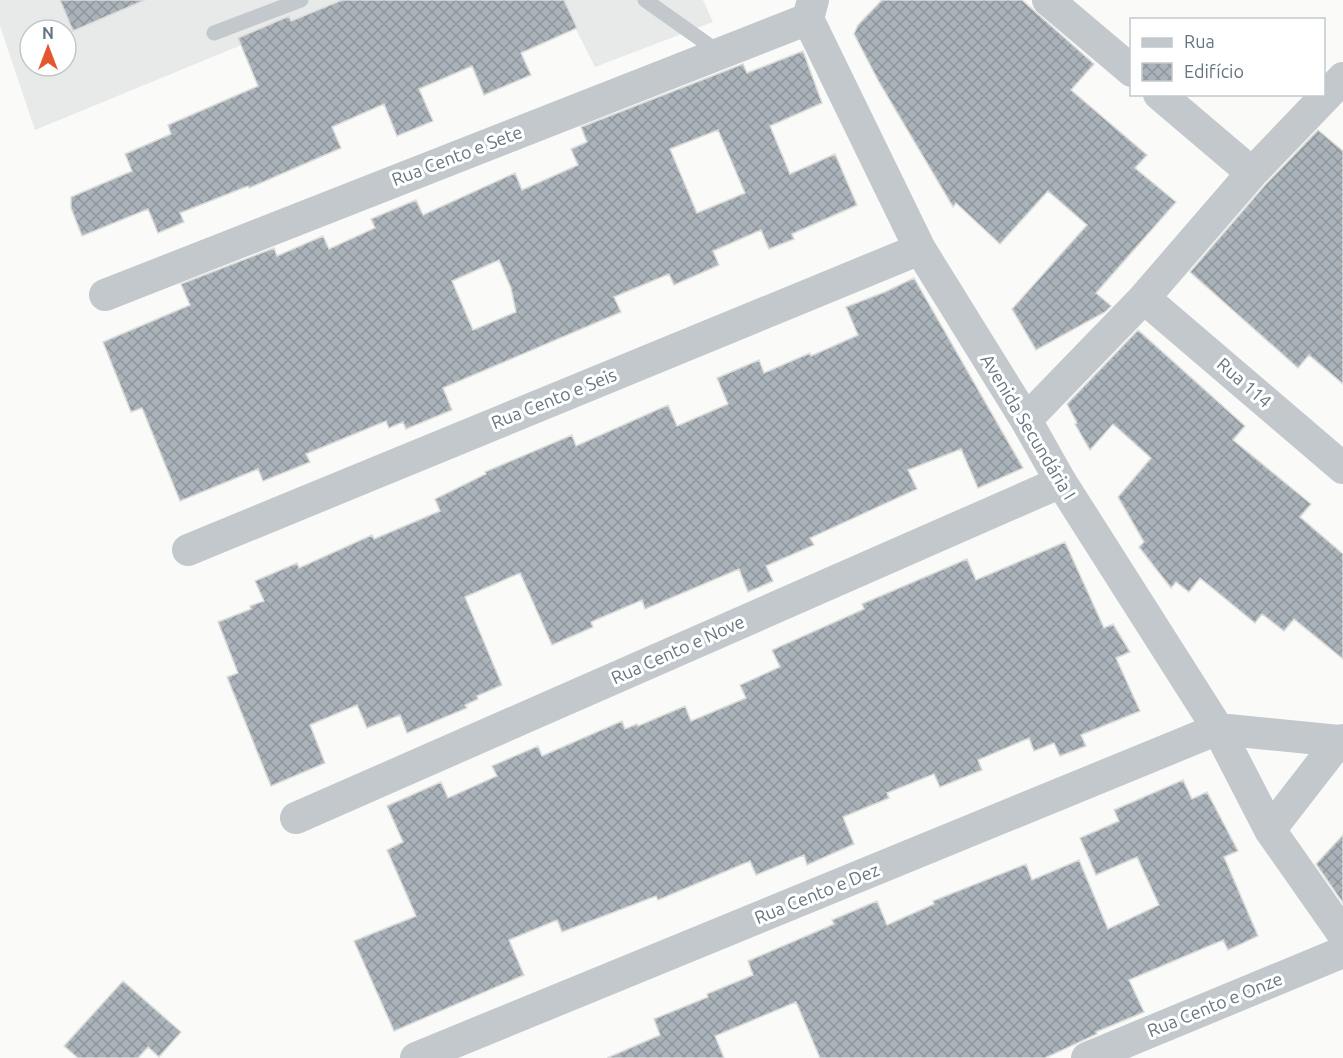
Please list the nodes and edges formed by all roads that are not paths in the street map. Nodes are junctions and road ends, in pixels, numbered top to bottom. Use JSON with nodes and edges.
{"nodes":[{"id":1,"x":302,"y":0,"type":"edge"},
{"id":2,"x":645,"y":0,"type":"edge"},
{"id":3,"x":1048,"y":0,"type":"edge"},
{"id":4,"x":811,"y":9,"type":"edge"},
{"id":5,"x":214,"y":33,"type":"dead end"},
{"id":6,"x":720,"y":53,"type":"junction"},
{"id":7,"x":1130,"y":70,"type":"edge"},
{"id":8,"x":1340,"y":88,"type":"edge"},
{"id":9,"x":1161,"y":96,"type":"edge"},
{"id":10,"x":1252,"y":173,"type":"junction"},
{"id":11,"x":920,"y":249,"type":"junction"},
{"id":12,"x":105,"y":295,"type":"dead end"},
{"id":13,"x":1144,"y":298,"type":"junction"},
{"id":14,"x":1026,"y":420,"type":"junction"},
{"id":15,"x":1343,"y":468,"type":"edge"},
{"id":16,"x":1061,"y":482,"type":"junction"},
{"id":17,"x":188,"y":550,"type":"dead end"},
{"id":18,"x":1218,"y":729,"type":"junction"},
{"id":19,"x":1341,"y":740,"type":"edge"},
{"id":20,"x":296,"y":818,"type":"dead end"},
{"id":21,"x":1270,"y":830,"type":"junction"},
{"id":22,"x":1343,"y":934,"type":"edge"},
{"id":23,"x":1343,"y":952,"type":"edge"},
{"id":24,"x":416,"y":1058,"type":"edge"},
{"id":25,"x":1087,"y":1058,"type":"edge"}],
"edges":[{"from":1,"to":5,"type":"lane"},
{"from":2,"to":6,"type":"lane"},
{"from":3,"to":7,"type":"street"},
{"from":4,"to":6,"type":"street","name":"Rua Cento e Sete"},
{"from":4,"to":11,"type":"street","name":"Avenida Secundária I"},
{"from":6,"to":12,"type":"street","name":"Rua Cento e Sete"},
{"from":8,"to":10,"type":"street"},
{"from":9,"to":10,"type":"street"},
{"from":10,"to":13,"type":"street"},
{"from":11,"to":14,"type":"street","name":"Avenida Secundária I"},
{"from":11,"to":17,"type":"street","name":"Rua Cento e Seis"},
{"from":13,"to":14,"type":"street"},
{"from":13,"to":15,"type":"street","name":"Rua 114"},
{"from":14,"to":16,"type":"street","name":"Avenida Secundária I"},
{"from":16,"to":18,"type":"street","name":"Avenida Secundária I"},
{"from":16,"to":20,"type":"street","name":"Rua Cento e Nove"},
{"from":18,"to":19,"type":"street"},
{"from":18,"to":21,"type":"street","name":"Avenida Secundária I"},
{"from":18,"to":24,"type":"street","name":"Rua Cento e Dez"},
{"from":19,"to":21,"type":"street"},
{"from":21,"to":22,"type":"street","name":"Avenida Secundária I"},
{"from":23,"to":25,"type":"street","name":"Rua Cento e Onze"}]}
